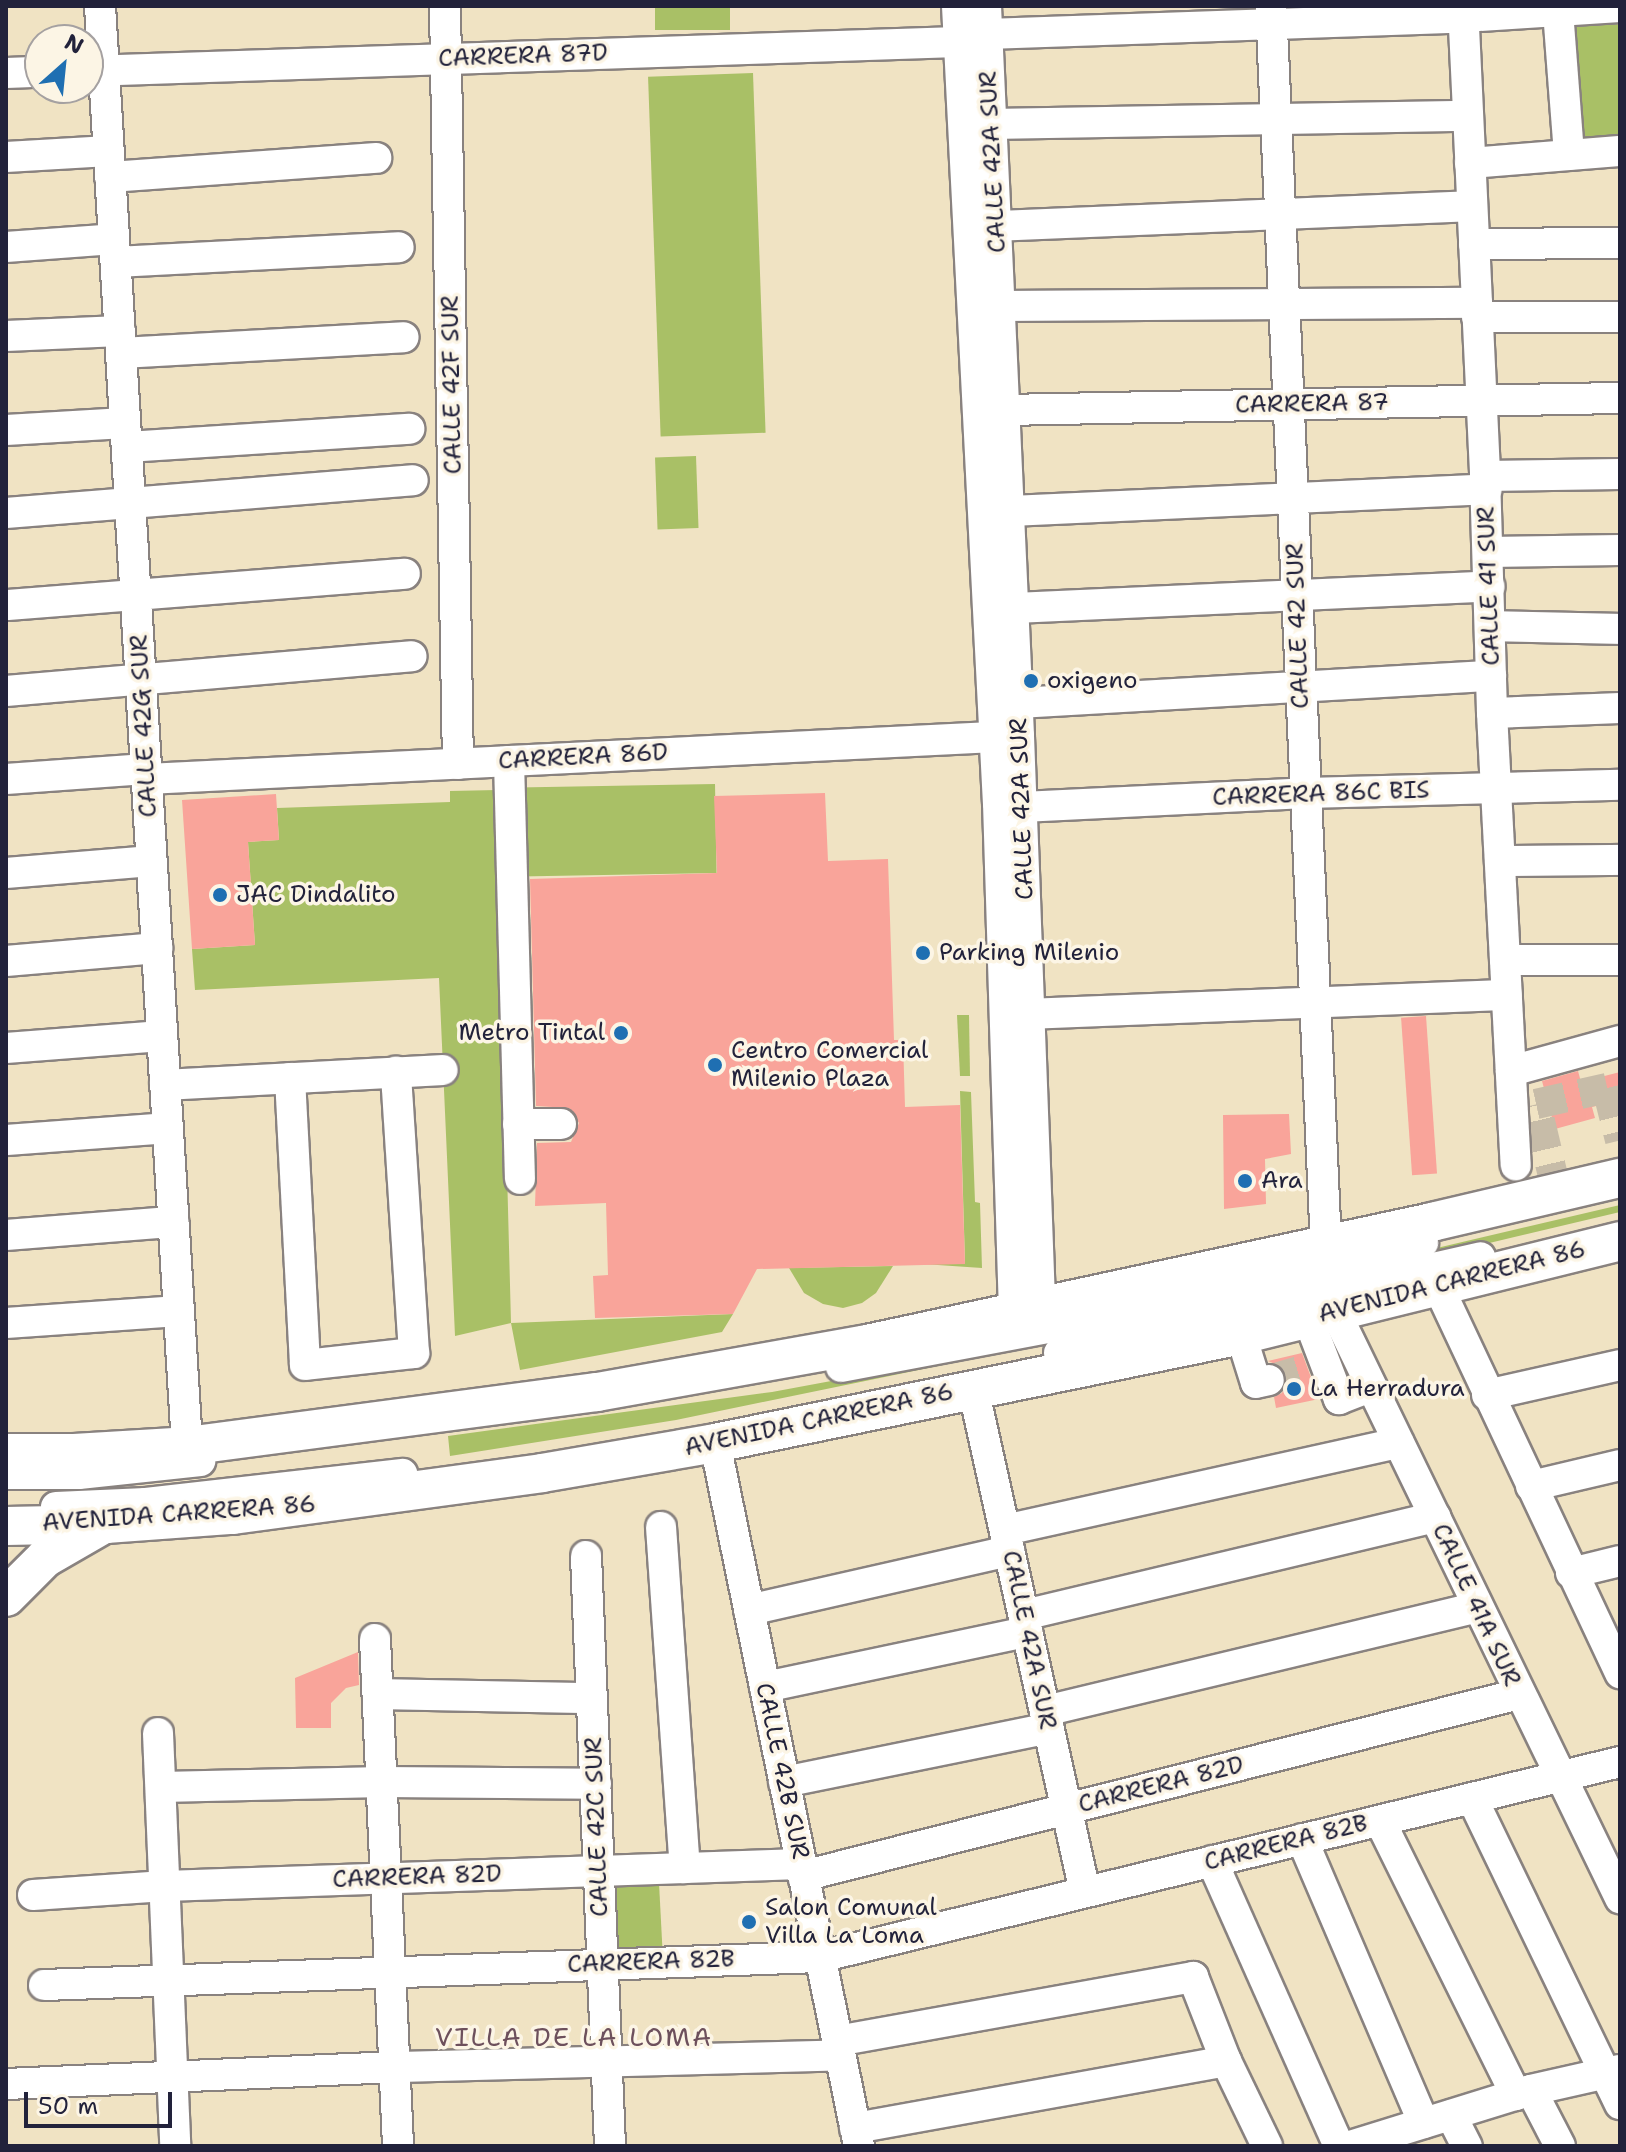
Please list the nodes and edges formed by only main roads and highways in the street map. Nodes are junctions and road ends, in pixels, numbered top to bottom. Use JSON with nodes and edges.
{"nodes":[{"id":1,"x":1620,"y":1178,"type":"edge"},
{"id":2,"x":1620,"y":1241,"type":"edge"},
{"id":3,"x":1038,"y":1335,"type":"junction"},
{"id":4,"x":6,"y":1453,"type":"edge"},
{"id":5,"x":106,"y":1524,"type":"junction"},
{"id":6,"x":6,"y":1526,"type":"edge"},
{"id":7,"x":6,"y":1597,"type":"edge"}],
"edges":[{"from":1,"to":3,"type":"main road","name":"AVENIDA CARRERA 86"},
{"from":2,"to":3,"type":"main road","name":"AVENIDA CARRERA 86"},
{"from":3,"to":4,"type":"main road","name":"AVENIDA CARRERA 86"},
{"from":3,"to":5,"type":"main road","name":"AVENIDA CARRERA 86"},
{"from":5,"to":6,"type":"main road","name":"AVENIDA CARRERA 86"},
{"from":5,"to":7,"type":"main road"}]}
